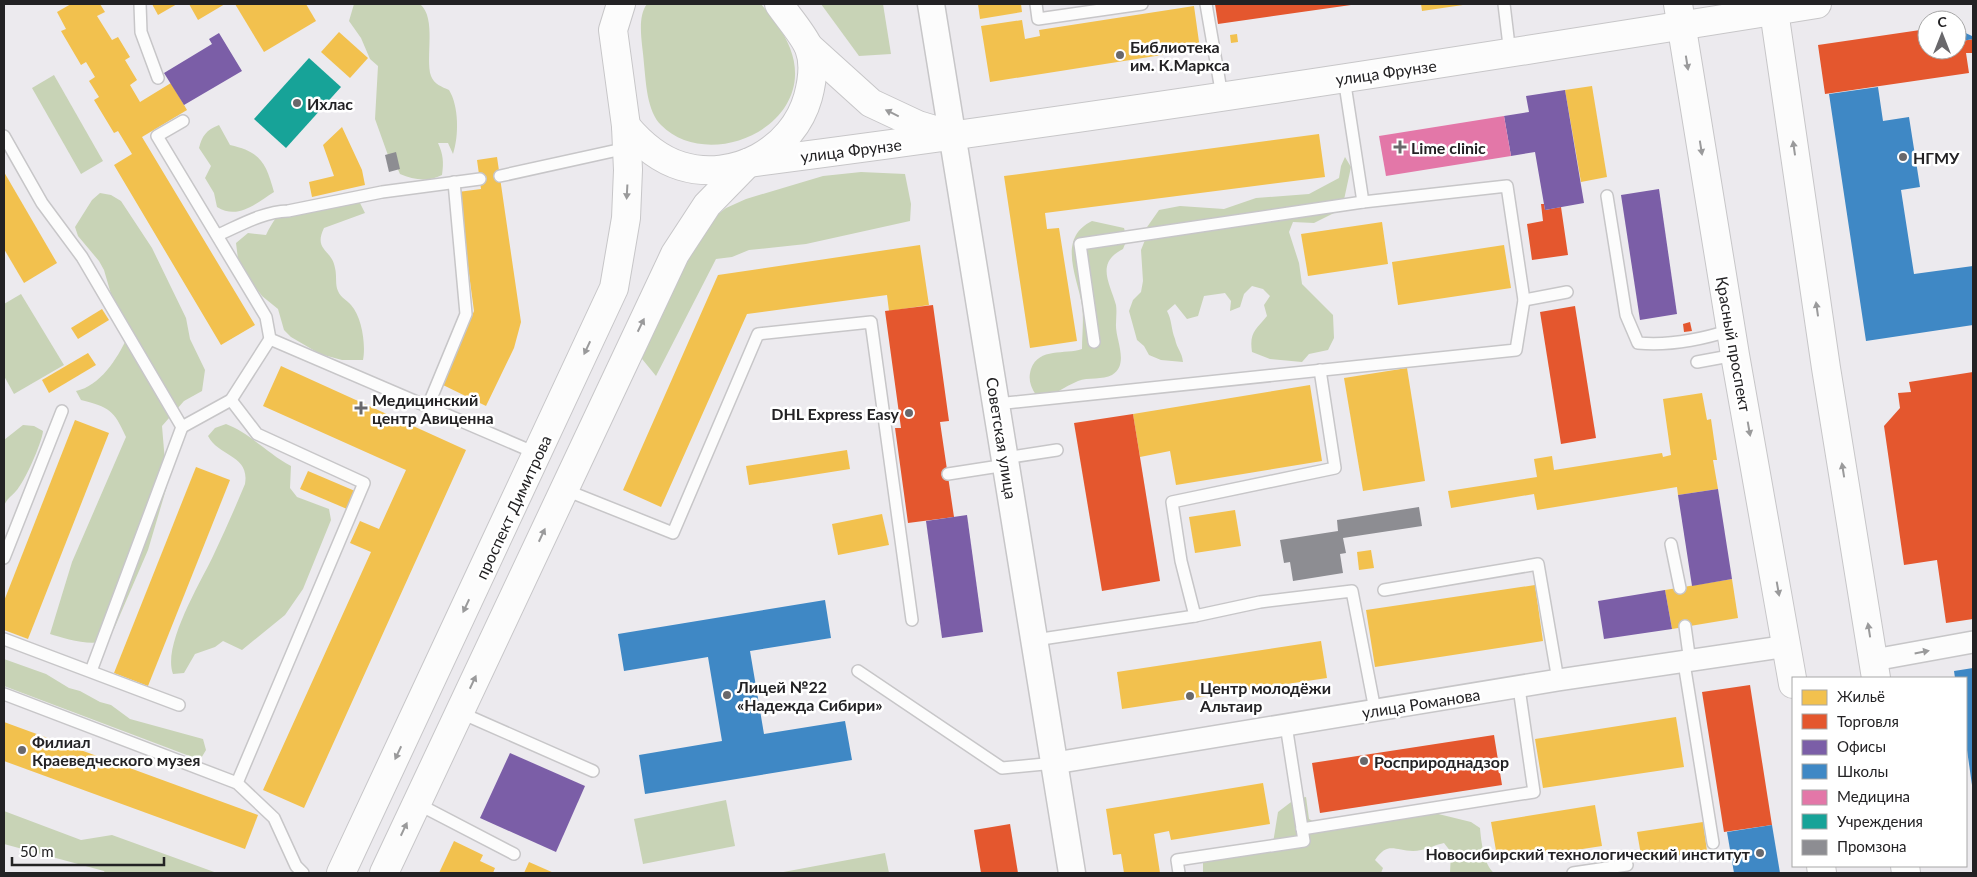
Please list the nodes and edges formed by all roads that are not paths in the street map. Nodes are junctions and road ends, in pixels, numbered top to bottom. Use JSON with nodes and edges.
{"nodes":[{"id":1,"x":140,"y":4,"type":"edge"},
{"id":2,"x":620,"y":4,"type":"edge"},
{"id":3,"x":778,"y":4,"type":"edge"},
{"id":4,"x":932,"y":4,"type":"edge"},
{"id":5,"x":1036,"y":4,"type":"edge"},
{"id":6,"x":1142,"y":4,"type":"edge"},
{"id":7,"x":1206,"y":4,"type":"edge"},
{"id":8,"x":1504,"y":4,"type":"edge"},
{"id":9,"x":1817,"y":4,"type":"edge"},
{"id":10,"x":1773,"y":7,"type":"edge"},
{"id":11,"x":1680,"y":15,"type":"edge"},
{"id":12,"x":611,"y":17,"type":"edge"},
{"id":13,"x":809,"y":47,"type":"junction"},
{"id":14,"x":1510,"y":54,"type":"junction"},
{"id":15,"x":158,"y":78,"type":"dead end"},
{"id":16,"x":1344,"y":78,"type":"junction"},
{"id":17,"x":1222,"y":96,"type":"junction"},
{"id":18,"x":183,"y":121,"type":"dead end"},
{"id":19,"x":4,"y":136,"type":"edge"},
{"id":20,"x":954,"y":136,"type":"junction"},
{"id":21,"x":626,"y":137,"type":"junction"},
{"id":22,"x":748,"y":163,"type":"junction"},
{"id":23,"x":500,"y":176,"type":"dead end"},
{"id":24,"x":480,"y":179,"type":"dead end"},
{"id":25,"x":454,"y":182,"type":"junction"},
{"id":26,"x":1607,"y":196,"type":"dead end"},
{"id":27,"x":1363,"y":202,"type":"junction"},
{"id":28,"x":218,"y":235,"type":"junction"},
{"id":29,"x":1566,"y":292,"type":"dead end"},
{"id":30,"x":1524,"y":300,"type":"junction"},
{"id":31,"x":270,"y":339,"type":"junction"},
{"id":32,"x":1094,"y":342,"type":"dead end"},
{"id":33,"x":1733,"y":342,"type":"junction"},
{"id":34,"x":1697,"y":362,"type":"dead end"},
{"id":35,"x":1320,"y":370,"type":"junction"},
{"id":36,"x":231,"y":400,"type":"junction"},
{"id":37,"x":996,"y":404,"type":"junction"},
{"id":38,"x":428,"y":406,"type":"junction"},
{"id":39,"x":62,"y":411,"type":"dead end"},
{"id":40,"x":182,"y":427,"type":"junction"},
{"id":41,"x":1056,"y":450,"type":"dead end"},
{"id":42,"x":538,"y":454,"type":"junction"},
{"id":43,"x":1006,"y":461,"type":"junction"},
{"id":44,"x":948,"y":474,"type":"dead end"},
{"id":45,"x":563,"y":489,"type":"junction"},
{"id":46,"x":1670,"y":544,"type":"dead end"},
{"id":47,"x":4,"y":558,"type":"edge"},
{"id":48,"x":1680,"y":588,"type":"dead end"},
{"id":49,"x":1384,"y":590,"type":"dead end"},
{"id":50,"x":1194,"y":616,"type":"junction"},
{"id":51,"x":912,"y":620,"type":"dead end"},
{"id":52,"x":1685,"y":626,"type":"dead end"},
{"id":53,"x":4,"y":639,"type":"edge"},
{"id":54,"x":1034,"y":640,"type":"junction"},
{"id":55,"x":1973,"y":642,"type":"edge"},
{"id":56,"x":1788,"y":646,"type":"junction"},
{"id":57,"x":1687,"y":662,"type":"junction"},
{"id":58,"x":1875,"y":669,"type":"edge"},
{"id":59,"x":91,"y":671,"type":"junction"},
{"id":60,"x":858,"y":671,"type":"dead end"},
{"id":61,"x":1792,"y":677,"type":"edge"},
{"id":62,"x":1558,"y":680,"type":"junction"},
{"id":63,"x":1519,"y":688,"type":"junction"},
{"id":64,"x":4,"y":694,"type":"edge"},
{"id":65,"x":179,"y":705,"type":"dead end"},
{"id":66,"x":1375,"y":710,"type":"junction"},
{"id":67,"x":459,"y":712,"type":"junction"},
{"id":68,"x":1286,"y":725,"type":"junction"},
{"id":69,"x":1055,"y":763,"type":"junction"},
{"id":70,"x":593,"y":771,"type":"dead end"},
{"id":71,"x":237,"y":783,"type":"junction"},
{"id":72,"x":416,"y":803,"type":"junction"},
{"id":73,"x":1302,"y":829,"type":"junction"},
{"id":74,"x":1713,"y":844,"type":"dead end"},
{"id":75,"x":514,"y":854,"type":"dead end"},
{"id":76,"x":1627,"y":865,"type":"dead end"},
{"id":77,"x":302,"y":873,"type":"edge"},
{"id":78,"x":341,"y":873,"type":"edge"},
{"id":79,"x":384,"y":873,"type":"edge"},
{"id":80,"x":1072,"y":873,"type":"edge"},
{"id":81,"x":1179,"y":873,"type":"edge"},
{"id":82,"x":1573,"y":873,"type":"edge"}],
"edges":[{"from":1,"to":15,"type":"lane"},
{"from":2,"to":12,"type":"main road"},
{"from":3,"to":13,"type":"main road","name":"улица Фрунзе"},
{"from":4,"to":20,"type":"street","name":"Советская улица"},
{"from":5,"to":6,"type":"lane"},
{"from":7,"to":17,"type":"lane"},
{"from":8,"to":14,"type":"lane"},
{"from":9,"to":10,"type":"main road","name":"улица Фрунзе"},
{"from":10,"to":11,"type":"main road","name":"улица Фрунзе"},
{"from":58,"to":10,"type":"main road","one_way":true},
{"from":11,"to":14,"type":"main road","name":"улица Фрунзе"},
{"from":11,"to":33,"type":"main road","name":"Красный проспект","one_way":true},
{"from":12,"to":21,"type":"main road","name":"проспект Димитрова"},
{"from":20,"to":13,"type":"main road","name":"улица Фрунзе","one_way":true},
{"from":13,"to":22,"type":"main road"},
{"from":14,"to":16,"type":"main road","name":"улица Фрунзе"},
{"from":16,"to":17,"type":"main road","name":"улица Фрунзе"},
{"from":16,"to":27,"type":"lane"},
{"from":17,"to":20,"type":"main road","name":"улица Фрунзе"},
{"from":18,"to":28,"type":"lane"},
{"from":19,"to":40,"type":"lane"},
{"from":20,"to":22,"type":"main road","name":"улица Фрунзе"},
{"from":20,"to":37,"type":"street","name":"Советская улица"},
{"from":21,"to":22,"type":"main road","name":"улица Фрунзе"},
{"from":21,"to":23,"type":"lane"},
{"from":21,"to":42,"type":"main road","name":"проспект Димитрова","one_way":true},
{"from":45,"to":22,"type":"main road","one_way":true},
{"from":24,"to":25,"type":"lane"},
{"from":25,"to":28,"type":"lane"},
{"from":25,"to":38,"type":"lane"},
{"from":26,"to":33,"type":"lane"},
{"from":27,"to":30,"type":"lane"},
{"from":27,"to":32,"type":"lane"},
{"from":28,"to":31,"type":"lane"},
{"from":29,"to":30,"type":"lane"},
{"from":30,"to":35,"type":"lane"},
{"from":31,"to":36,"type":"lane"},
{"from":31,"to":38,"type":"lane"},
{"from":33,"to":34,"type":"lane"},
{"from":33,"to":56,"type":"main road","name":"Красный проспект","one_way":true},
{"from":35,"to":37,"type":"lane"},
{"from":35,"to":50,"type":"lane"},
{"from":36,"to":40,"type":"lane"},
{"from":36,"to":71,"type":"lane"},
{"from":37,"to":43,"type":"street","name":"Советская улица"},
{"from":38,"to":42,"type":"lane"},
{"from":39,"to":47,"type":"lane"},
{"from":40,"to":59,"type":"lane"},
{"from":41,"to":43,"type":"lane"},
{"from":42,"to":78,"type":"main road","name":"проспект Димитрова","one_way":true},
{"from":43,"to":44,"type":"lane"},
{"from":43,"to":54,"type":"street","name":"Советская улица"},
{"from":45,"to":51,"type":"lane"},
{"from":67,"to":45,"type":"main road","one_way":true},
{"from":46,"to":48,"type":"lane"},
{"from":49,"to":62,"type":"lane"},
{"from":50,"to":54,"type":"lane"},
{"from":50,"to":66,"type":"lane"},
{"from":52,"to":57,"type":"lane"},
{"from":53,"to":59,"type":"lane"},
{"from":54,"to":69,"type":"street","name":"Советская улица"},
{"from":58,"to":55,"type":"street","one_way":true},
{"from":56,"to":57,"type":"street","name":"улица Романова"},
{"from":56,"to":61,"type":"main road","name":"Красный проспект"},
{"from":57,"to":62,"type":"street","name":"улица Романова"},
{"from":57,"to":74,"type":"lane"},
{"from":59,"to":65,"type":"lane"},
{"from":60,"to":69,"type":"lane"},
{"from":62,"to":63,"type":"street","name":"улица Романова"},
{"from":63,"to":66,"type":"street","name":"улица Романова"},
{"from":63,"to":73,"type":"lane"},
{"from":64,"to":71,"type":"lane"},
{"from":66,"to":68,"type":"street","name":"улица Романова"},
{"from":67,"to":70,"type":"lane"},
{"from":67,"to":72,"type":"main road"},
{"from":68,"to":69,"type":"street","name":"улица Романова"},
{"from":68,"to":73,"type":"lane"},
{"from":69,"to":80,"type":"street","name":"Советская улица"},
{"from":71,"to":77,"type":"lane"},
{"from":72,"to":75,"type":"lane"},
{"from":79,"to":72,"type":"main road","one_way":true},
{"from":73,"to":81,"type":"lane"},
{"from":76,"to":82,"type":"lane"}]}
